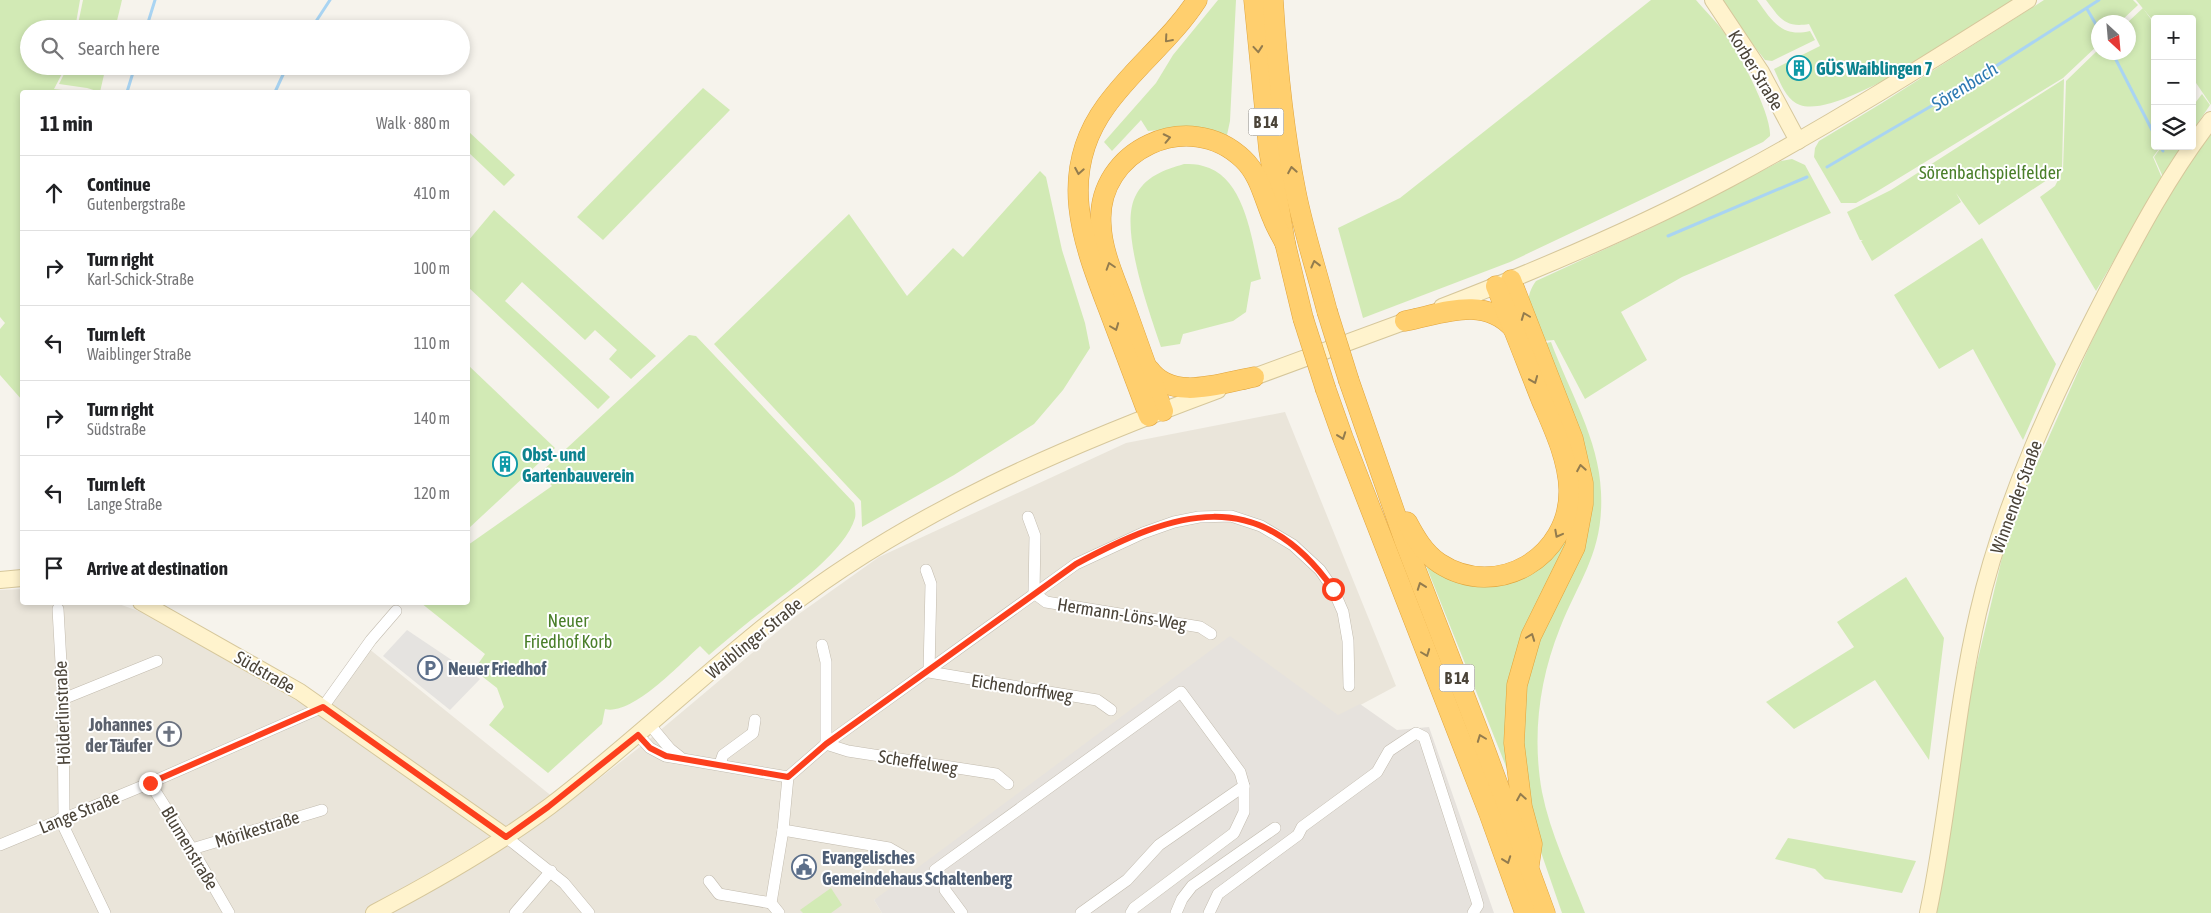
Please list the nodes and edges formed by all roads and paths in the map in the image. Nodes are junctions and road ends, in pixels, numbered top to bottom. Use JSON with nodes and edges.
{"nodes":[{"id":1,"x":1197,"y":0,"type":"edge"},
{"id":2,"x":1254,"y":0,"type":"edge"},
{"id":3,"x":1273,"y":0,"type":"edge"},
{"id":4,"x":1713,"y":0,"type":"edge"},
{"id":5,"x":2028,"y":0,"type":"edge"},
{"id":6,"x":2211,"y":120,"type":"edge"},
{"id":7,"x":1798,"y":141,"type":"junction"},
{"id":8,"x":1285,"y":243,"type":"junction"},
{"id":9,"x":1504,"y":283,"type":"junction"},
{"id":10,"x":1405,"y":322,"type":"junction"},
{"id":11,"x":1514,"y":329,"type":"junction"},
{"id":12,"x":1146,"y":365,"type":"junction"},
{"id":13,"x":1254,"y":377,"type":"junction"},
{"id":14,"x":1156,"y":414,"type":"junction"},
{"id":15,"x":1387,"y":490,"type":"junction"},
{"id":16,"x":1028,"y":517,"type":"dead end"},
{"id":17,"x":926,"y":570,"type":"dead end"},
{"id":18,"x":20,"y":578,"type":"edge"},
{"id":19,"x":0,"y":580,"type":"edge"},
{"id":20,"x":1034,"y":593,"type":"junction"},
{"id":21,"x":146,"y":605,"type":"edge"},
{"id":22,"x":58,"y":609,"type":"dead end"},
{"id":23,"x":396,"y":611,"type":"dead end"},
{"id":24,"x":1211,"y":634,"type":"dead end"},
{"id":25,"x":822,"y":645,"type":"dead end"},
{"id":26,"x":157,"y":661,"type":"dead end"},
{"id":27,"x":929,"y":672,"type":"junction"},
{"id":28,"x":1349,"y":686,"type":"dead end"},
{"id":29,"x":62,"y":699,"type":"junction"},
{"id":30,"x":323,"y":707,"type":"junction"},
{"id":31,"x":1111,"y":710,"type":"dead end"},
{"id":32,"x":755,"y":720,"type":"dead end"},
{"id":33,"x":644,"y":730,"type":"junction"},
{"id":34,"x":826,"y":744,"type":"junction"},
{"id":35,"x":720,"y":764,"type":"junction"},
{"id":36,"x":788,"y":777,"type":"junction"},
{"id":37,"x":150,"y":783,"type":"junction"},
{"id":38,"x":1008,"y":784,"type":"dead end"},
{"id":39,"x":1244,"y":786,"type":"junction"},
{"id":40,"x":322,"y":810,"type":"dead end"},
{"id":41,"x":62,"y":818,"type":"junction"},
{"id":42,"x":1276,"y":828,"type":"dead end"},
{"id":43,"x":783,"y":830,"type":"junction"},
{"id":44,"x":506,"y":837,"type":"junction"},
{"id":45,"x":0,"y":845,"type":"edge"},
{"id":46,"x":192,"y":848,"type":"junction"},
{"id":47,"x":903,"y":856,"type":"dead end"},
{"id":48,"x":1529,"y":865,"type":"junction"},
{"id":49,"x":551,"y":871,"type":"junction"},
{"id":50,"x":709,"y":881,"type":"dead end"},
{"id":51,"x":771,"y":903,"type":"junction"},
{"id":52,"x":383,"y":911,"type":"edge"},
{"id":53,"x":1131,"y":911,"type":"edge"},
{"id":54,"x":105,"y":913,"type":"edge"},
{"id":55,"x":229,"y":913,"type":"edge"},
{"id":56,"x":515,"y":913,"type":"edge"},
{"id":57,"x":589,"y":913,"type":"edge"},
{"id":58,"x":779,"y":913,"type":"edge"},
{"id":59,"x":962,"y":913,"type":"edge"},
{"id":60,"x":1081,"y":913,"type":"edge"},
{"id":61,"x":1176,"y":913,"type":"edge"},
{"id":62,"x":1209,"y":913,"type":"edge"},
{"id":63,"x":1473,"y":913,"type":"edge"},
{"id":64,"x":1525,"y":913,"type":"edge"},
{"id":65,"x":1545,"y":913,"type":"edge"},
{"id":66,"x":1928,"y":913,"type":"edge"}],
"edges":[{"from":1,"to":14,"type":"highway","one_way":true},
{"from":2,"to":8,"type":"highway","number":"B 14","one_way":true},
{"from":15,"to":3,"type":"highway","number":"B 14","one_way":true,"bridge":true},
{"from":4,"to":7,"type":"street","name":"Korber Straße"},
{"from":5,"to":7,"type":"street","name":"Waiblinger Straße"},
{"from":6,"to":66,"type":"street","name":"Winnender Straße"},
{"from":7,"to":9,"type":"street","name":"Waiblinger Straße"},
{"from":12,"to":8,"type":"highway","one_way":true},
{"from":8,"to":64,"type":"highway","number":"B 14","one_way":true,"bridge":true},
{"from":9,"to":10,"type":"street","name":"Waiblinger Straße"},
{"from":9,"to":11,"type":"highway"},
{"from":48,"to":9,"type":"highway","one_way":true},
{"from":10,"to":11,"type":"highway"},
{"from":10,"to":13,"type":"street","name":"Waiblinger Straße"},
{"from":11,"to":15,"type":"highway","one_way":true},
{"from":12,"to":13,"type":"highway"},
{"from":12,"to":14,"type":"highway"},
{"from":13,"to":14,"type":"street","name":"Waiblinger Straße"},
{"from":14,"to":33,"type":"street","name":"Waiblinger Straße"},
{"from":48,"to":15,"type":"highway","number":"B 14","one_way":true},
{"from":16,"to":20,"type":"street"},
{"from":17,"to":27,"type":"street"},
{"from":18,"to":19,"type":"street"},
{"from":20,"to":24,"type":"street","name":"Hermann-Löns-Weg"},
{"from":20,"to":27,"type":"street"},
{"from":20,"to":28,"type":"street"},
{"from":21,"to":30,"type":"street","name":"Südstraße"},
{"from":22,"to":29,"type":"street","name":"Hölderlinstraße"},
{"from":23,"to":30,"type":"street"},
{"from":25,"to":34,"type":"street"},
{"from":26,"to":29,"type":"street"},
{"from":27,"to":31,"type":"street","name":"Eichendorffweg"},
{"from":27,"to":34,"type":"street"},
{"from":29,"to":41,"type":"street","name":"Hölderlinstraße"},
{"from":30,"to":37,"type":"street","name":"Lange Straße"},
{"from":30,"to":44,"type":"street","name":"Südstraße"},
{"from":32,"to":35,"type":"street"},
{"from":33,"to":35,"type":"street"},
{"from":33,"to":44,"type":"street","name":"Waiblinger Straße"},
{"from":34,"to":36,"type":"street"},
{"from":34,"to":38,"type":"street","name":"Scheffelweg"},
{"from":35,"to":36,"type":"street"},
{"from":36,"to":43,"type":"street"},
{"from":37,"to":41,"type":"street","name":"Lange Straße"},
{"from":37,"to":46,"type":"street","name":"Blumenstraße"},
{"from":39,"to":53,"type":"street"},
{"from":39,"to":59,"type":"street"},
{"from":39,"to":60,"type":"street"},
{"from":40,"to":46,"type":"street","name":"Mörikestraße"},
{"from":41,"to":45,"type":"street","name":"Lange Straße"},
{"from":41,"to":54,"type":"street","name":"Hölderlinstraße"},
{"from":42,"to":61,"type":"street"},
{"from":43,"to":47,"type":"street"},
{"from":43,"to":51,"type":"street"},
{"from":44,"to":49,"type":"street"},
{"from":44,"to":52,"type":"street","name":"Waiblinger Straße"},
{"from":46,"to":55,"type":"street","name":"Blumenstraße"},
{"from":48,"to":65,"type":"highway","number":"B 14"},
{"from":49,"to":56,"type":"street"},
{"from":49,"to":57,"type":"street"},
{"from":50,"to":51,"type":"street"},
{"from":51,"to":58,"type":"street"},
{"from":62,"to":63,"type":"street"}]}
